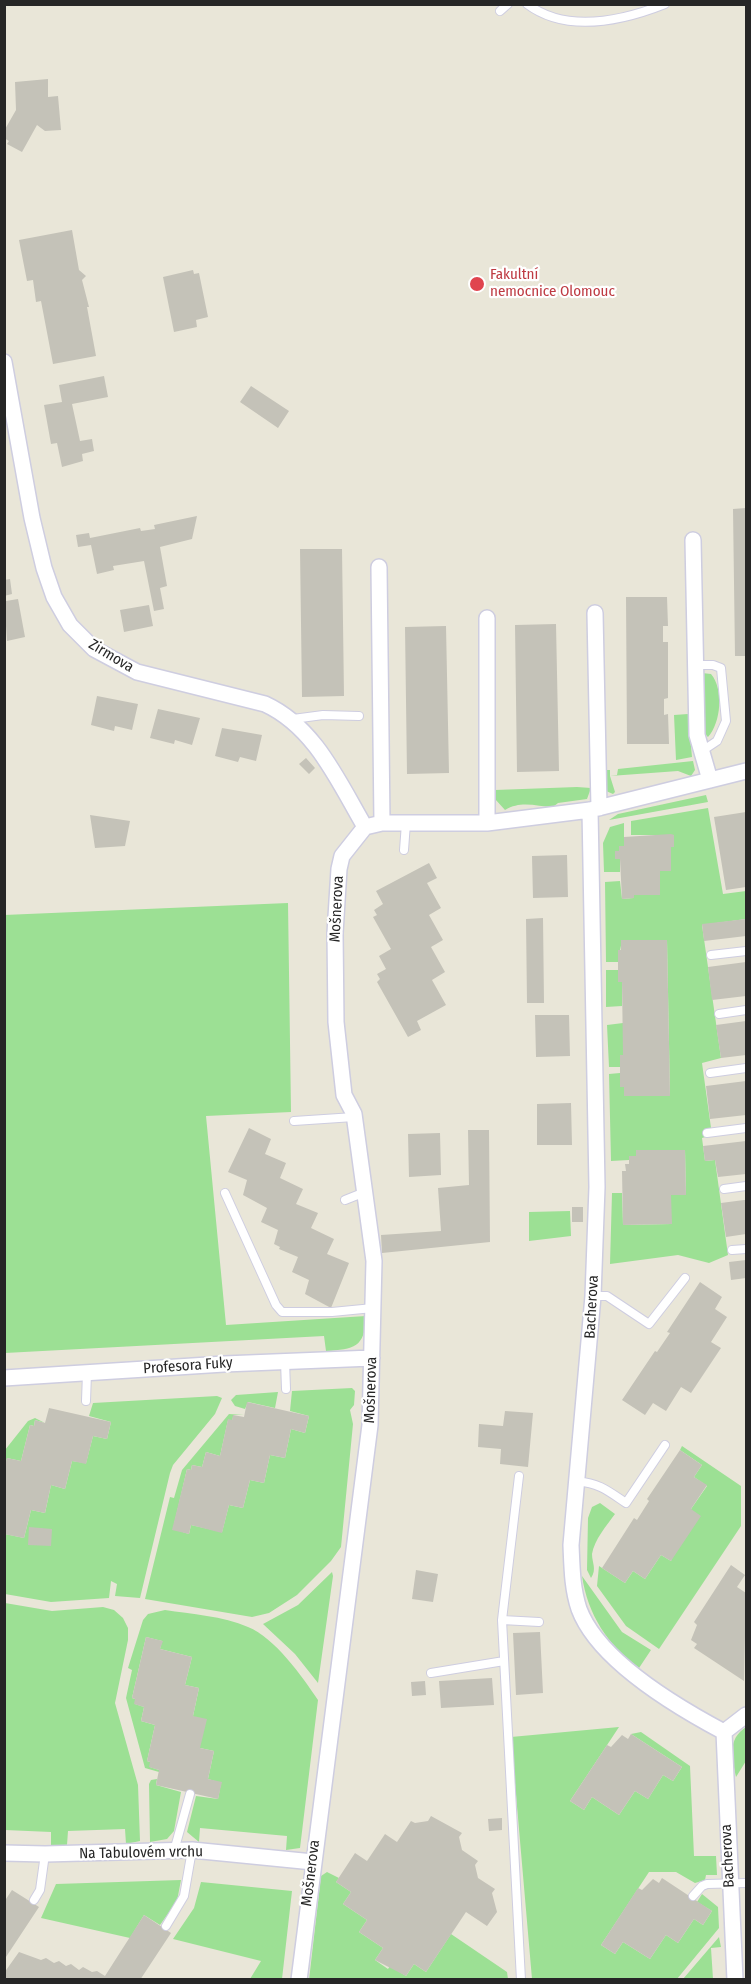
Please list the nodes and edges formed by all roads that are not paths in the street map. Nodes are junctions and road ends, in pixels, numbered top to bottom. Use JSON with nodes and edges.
{"nodes":[{"id":1,"x":508,"y":4,"type":"edge"},
{"id":2,"x":526,"y":4,"type":"edge"},
{"id":3,"x":665,"y":4,"type":"edge"},
{"id":4,"x":500,"y":10,"type":"dead end"},
{"id":5,"x":4,"y":362,"type":"edge"},
{"id":6,"x":693,"y":540,"type":"dead end"},
{"id":7,"x":379,"y":567,"type":"dead end"},
{"id":8,"x":596,"y":613,"type":"dead end"},
{"id":9,"x":487,"y":618,"type":"dead end"},
{"id":10,"x":701,"y":665,"type":"dead end"},
{"id":11,"x":359,"y":716,"type":"dead end"},
{"id":12,"x":292,"y":719,"type":"junction"},
{"id":13,"x":702,"y":751,"type":"junction"},
{"id":14,"x":747,"y":771,"type":"edge"},
{"id":15,"x":710,"y":780,"type":"junction"},
{"id":16,"x":595,"y":809,"type":"junction"},
{"id":17,"x":382,"y":823,"type":"junction"},
{"id":18,"x":406,"y":823,"type":"junction"},
{"id":19,"x":487,"y":823,"type":"junction"},
{"id":20,"x":365,"y":827,"type":"junction"},
{"id":21,"x":404,"y":850,"type":"dead end"},
{"id":22,"x":747,"y":951,"type":"edge"},
{"id":23,"x":711,"y":955,"type":"dead end"},
{"id":24,"x":747,"y":1010,"type":"edge"},
{"id":25,"x":719,"y":1014,"type":"dead end"},
{"id":26,"x":747,"y":1068,"type":"edge"},
{"id":27,"x":710,"y":1073,"type":"dead end"},
{"id":28,"x":354,"y":1118,"type":"junction"},
{"id":29,"x":294,"y":1121,"type":"dead end"},
{"id":30,"x":747,"y":1128,"type":"edge"},
{"id":31,"x":707,"y":1134,"type":"dead end"},
{"id":32,"x":747,"y":1186,"type":"edge"},
{"id":33,"x":724,"y":1189,"type":"dead end"},
{"id":34,"x":365,"y":1192,"type":"junction"},
{"id":35,"x":225,"y":1193,"type":"dead end"},
{"id":36,"x":345,"y":1200,"type":"dead end"},
{"id":37,"x":747,"y":1249,"type":"edge"},
{"id":38,"x":732,"y":1250,"type":"dead end"},
{"id":39,"x":685,"y":1278,"type":"dead end"},
{"id":40,"x":593,"y":1296,"type":"junction"},
{"id":41,"x":373,"y":1308,"type":"junction"},
{"id":42,"x":372,"y":1358,"type":"junction"},
{"id":43,"x":285,"y":1361,"type":"junction"},
{"id":44,"x":87,"y":1373,"type":"junction"},
{"id":45,"x":4,"y":1378,"type":"edge"},
{"id":46,"x":286,"y":1389,"type":"dead end"},
{"id":47,"x":86,"y":1401,"type":"dead end"},
{"id":48,"x":665,"y":1444,"type":"dead end"},
{"id":49,"x":519,"y":1476,"type":"dead end"},
{"id":50,"x":579,"y":1482,"type":"junction"},
{"id":51,"x":502,"y":1620,"type":"junction"},
{"id":52,"x":539,"y":1622,"type":"dead end"},
{"id":53,"x":504,"y":1661,"type":"junction"},
{"id":54,"x":431,"y":1673,"type":"dead end"},
{"id":55,"x":747,"y":1715,"type":"edge"},
{"id":56,"x":724,"y":1731,"type":"junction"},
{"id":57,"x":190,"y":1794,"type":"dead end"},
{"id":58,"x":192,"y":1850,"type":"junction"},
{"id":59,"x":174,"y":1851,"type":"junction"},
{"id":60,"x":4,"y":1852,"type":"edge"},
{"id":61,"x":45,"y":1854,"type":"junction"},
{"id":62,"x":313,"y":1862,"type":"junction"},
{"id":63,"x":730,"y":1883,"type":"junction"},
{"id":64,"x":747,"y":1883,"type":"edge"},
{"id":65,"x":693,"y":1896,"type":"dead end"},
{"id":66,"x":34,"y":1900,"type":"dead end"},
{"id":67,"x":166,"y":1926,"type":"dead end"},
{"id":68,"x":299,"y":1980,"type":"edge"},
{"id":69,"x":521,"y":1980,"type":"edge"},
{"id":70,"x":735,"y":1980,"type":"edge"}],
"edges":[{"from":1,"to":4,"type":"lane"},
{"from":2,"to":3,"type":"lane"},
{"from":5,"to":12,"type":"street","name":"Zirmova"},
{"from":6,"to":13,"type":"street"},
{"from":7,"to":17,"type":"street"},
{"from":8,"to":16,"type":"street"},
{"from":9,"to":19,"type":"street"},
{"from":10,"to":13,"type":"lane"},
{"from":11,"to":12,"type":"lane"},
{"from":12,"to":20,"type":"street","name":"Zirmova"},
{"from":13,"to":15,"type":"street"},
{"from":14,"to":15,"type":"street"},
{"from":15,"to":16,"type":"street"},
{"from":16,"to":19,"type":"street"},
{"from":16,"to":40,"type":"street","name":"Bacherova"},
{"from":17,"to":18,"type":"street"},
{"from":17,"to":20,"type":"street"},
{"from":18,"to":19,"type":"street"},
{"from":18,"to":21,"type":"lane"},
{"from":20,"to":28,"type":"street","name":"Mošnerova"},
{"from":22,"to":23,"type":"lane"},
{"from":24,"to":25,"type":"lane"},
{"from":26,"to":27,"type":"lane"},
{"from":28,"to":29,"type":"lane"},
{"from":28,"to":34,"type":"street","name":"Mošnerova"},
{"from":30,"to":31,"type":"lane"},
{"from":32,"to":33,"type":"lane"},
{"from":34,"to":36,"type":"lane"},
{"from":34,"to":41,"type":"street","name":"Mošnerova"},
{"from":35,"to":41,"type":"lane"},
{"from":37,"to":38,"type":"lane"},
{"from":39,"to":40,"type":"lane"},
{"from":40,"to":50,"type":"street","name":"Bacherova"},
{"from":41,"to":42,"type":"street","name":"Mošnerova"},
{"from":42,"to":43,"type":"street","name":"Profesora Fuky"},
{"from":42,"to":62,"type":"street","name":"Mošnerova"},
{"from":43,"to":44,"type":"street","name":"Profesora Fuky"},
{"from":43,"to":46,"type":"lane"},
{"from":44,"to":45,"type":"street","name":"Profesora Fuky"},
{"from":44,"to":47,"type":"lane"},
{"from":48,"to":50,"type":"lane"},
{"from":49,"to":51,"type":"lane"},
{"from":50,"to":56,"type":"street","name":"Bacherova"},
{"from":51,"to":52,"type":"lane"},
{"from":51,"to":53,"type":"lane"},
{"from":53,"to":54,"type":"lane"},
{"from":53,"to":69,"type":"lane"},
{"from":55,"to":56,"type":"street"},
{"from":56,"to":63,"type":"street","name":"Bacherova"},
{"from":57,"to":59,"type":"lane"},
{"from":58,"to":59,"type":"street","name":"Na Tabulovém vrchu"},
{"from":58,"to":62,"type":"street","name":"Na Tabulovém vrchu"},
{"from":58,"to":67,"type":"lane"},
{"from":59,"to":61,"type":"street","name":"Na Tabulovém vrchu"},
{"from":60,"to":61,"type":"street","name":"Na Tabulovém vrchu"},
{"from":61,"to":66,"type":"lane"},
{"from":62,"to":68,"type":"street","name":"Mošnerova"},
{"from":63,"to":64,"type":"lane"},
{"from":63,"to":65,"type":"lane"},
{"from":63,"to":70,"type":"street","name":"Bacherova"}]}
